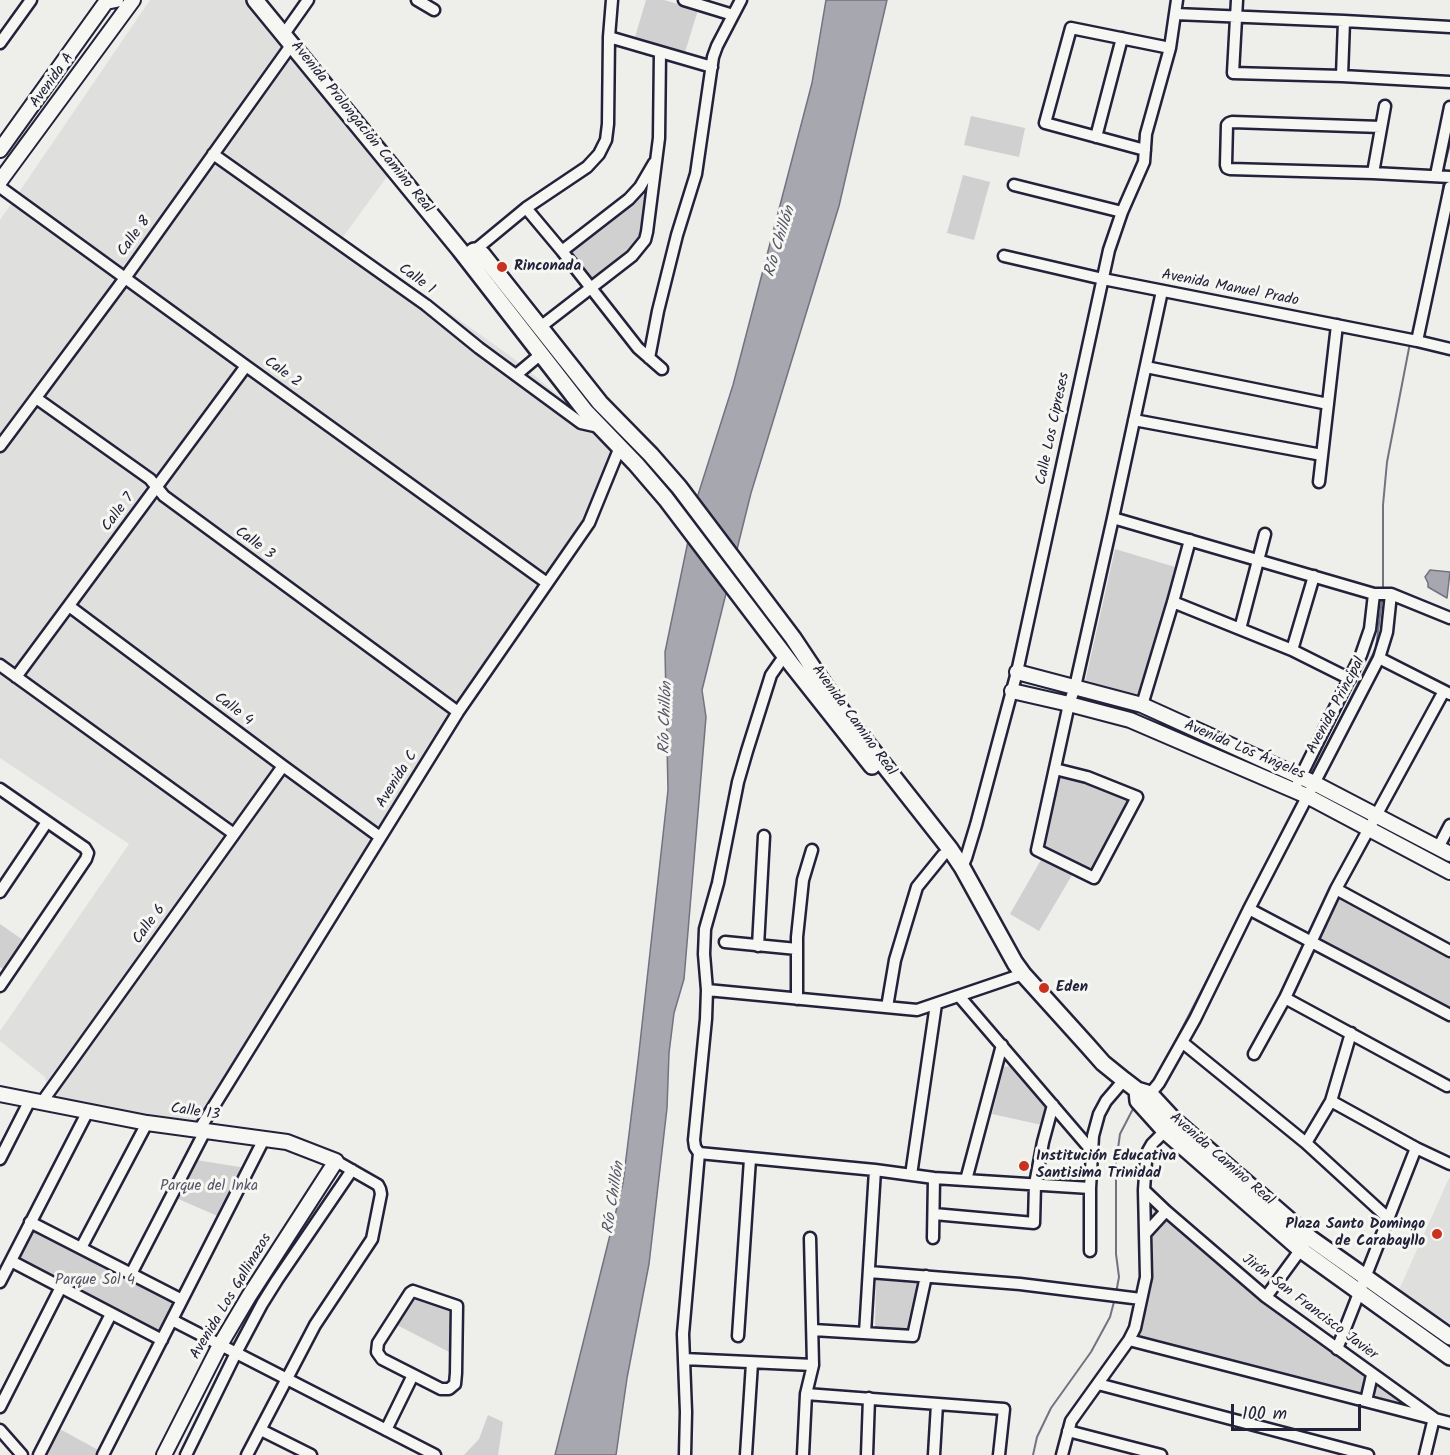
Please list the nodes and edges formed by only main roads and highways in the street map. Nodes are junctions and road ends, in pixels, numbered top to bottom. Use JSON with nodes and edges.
{"nodes":[{"id":1,"x":255,"y":0,"type":"edge"},
{"id":2,"x":470,"y":254,"type":"junction"},
{"id":3,"x":678,"y":487,"type":"joint"},
{"id":4,"x":666,"y":499,"type":"joint"},
{"id":5,"x":1019,"y":968,"type":"junction"},
{"id":6,"x":1362,"y":1285,"type":"junction"},
{"id":7,"x":1450,"y":1337,"type":"edge"},
{"id":8,"x":1450,"y":1357,"type":"edge"}],
"edges":[{"from":1,"to":2,"type":"main road","name":"Avenida Prolongación Camino Real"},
{"from":2,"to":3,"type":"main road","name":"Avenida Prolongación Camino Real"},
{"from":2,"to":4,"type":"main road","name":"Avenida Prolongación Camino Real"},
{"from":3,"to":5,"type":"main road","name":"Avenida Camino Real"},
{"from":4,"to":5,"type":"main road","name":"Avenida Camino Real"},
{"from":5,"to":6,"type":"main road","name":"Avenida Camino Real"},
{"from":6,"to":7,"type":"main road","name":"Avenida Camino Real"},
{"from":6,"to":8,"type":"main road","name":"Avenida Camino Real"}]}
